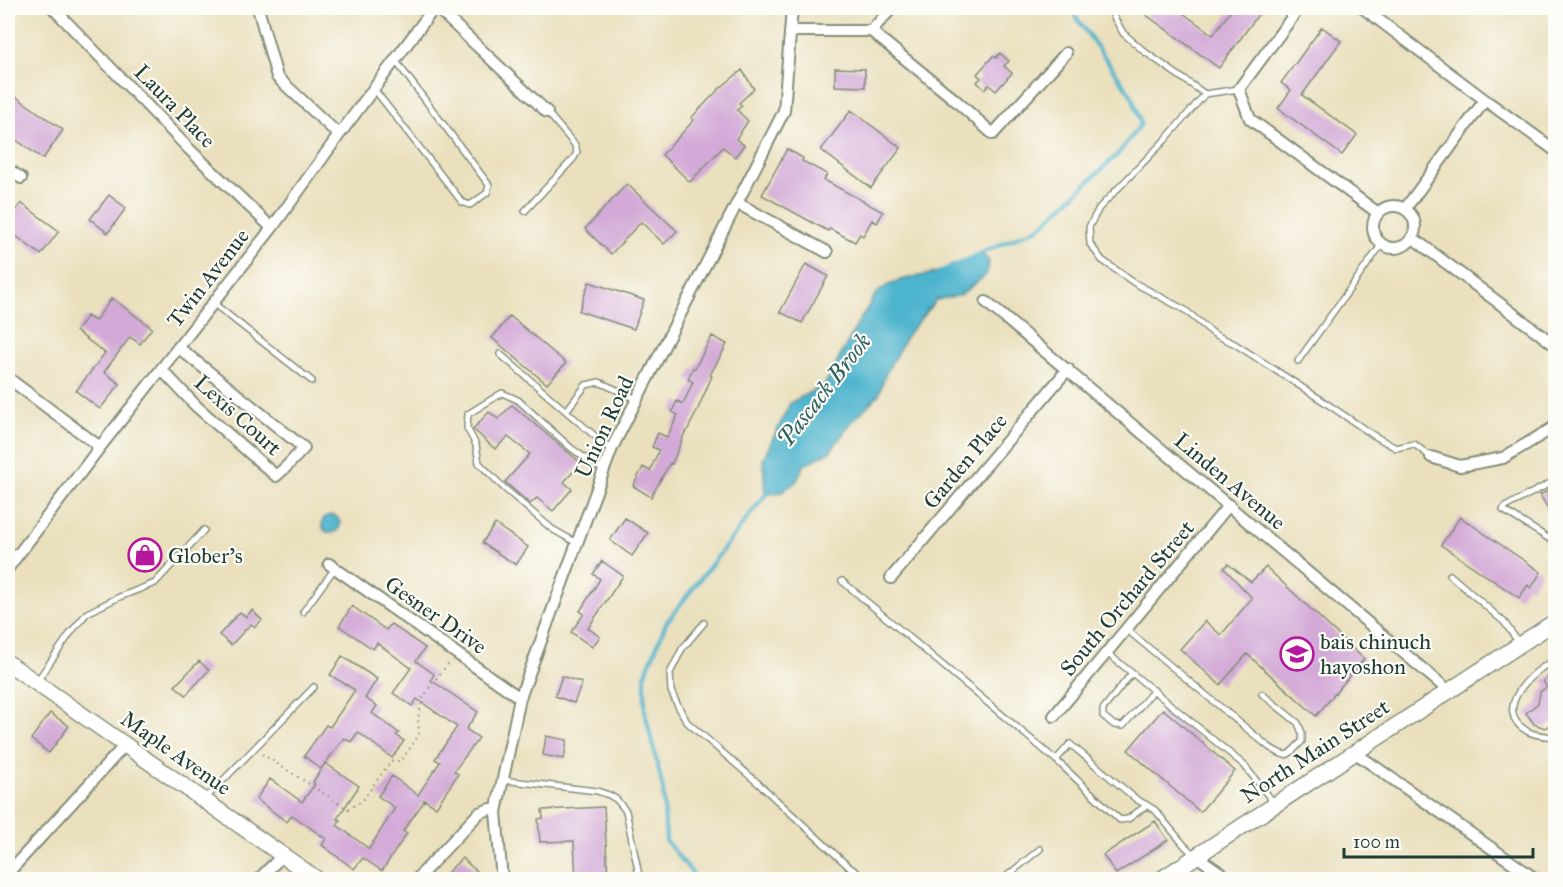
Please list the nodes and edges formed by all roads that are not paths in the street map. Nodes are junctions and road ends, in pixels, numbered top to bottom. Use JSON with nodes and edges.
{"nodes":[{"id":1,"x":53,"y":8,"type":"edge"},
{"id":2,"x":258,"y":8,"type":"edge"},
{"id":3,"x":436,"y":8,"type":"edge"},
{"id":4,"x":792,"y":8,"type":"edge"},
{"id":5,"x":892,"y":8,"type":"edge"},
{"id":6,"x":1299,"y":8,"type":"edge"},
{"id":7,"x":1364,"y":8,"type":"edge"},
{"id":8,"x":1110,"y":10,"type":"dead end"},
{"id":9,"x":791,"y":31,"type":"junction"},
{"id":10,"x":871,"y":31,"type":"junction"},
{"id":11,"x":1066,"y":53,"type":"dead end"},
{"id":12,"x":395,"y":60,"type":"junction"},
{"id":13,"x":374,"y":89,"type":"junction"},
{"id":14,"x":1239,"y":89,"type":"junction"},
{"id":15,"x":1205,"y":94,"type":"junction"},
{"id":16,"x":1485,"y":100,"type":"junction"},
{"id":17,"x":547,"y":112,"type":"joint"},
{"id":18,"x":339,"y":135,"type":"junction"},
{"id":19,"x":1556,"y":151,"type":"edge"},
{"id":20,"x":8,"y":169,"type":"edge"},
{"id":21,"x":21,"y":178,"type":"dead end"},
{"id":22,"x":737,"y":203,"type":"junction"},
{"id":23,"x":1405,"y":209,"type":"junction"},
{"id":24,"x":525,"y":211,"type":"dead end"},
{"id":25,"x":1378,"y":213,"type":"junction"},
{"id":26,"x":272,"y":228,"type":"junction"},
{"id":27,"x":1413,"y":238,"type":"junction"},
{"id":28,"x":1382,"y":244,"type":"junction"},
{"id":29,"x":827,"y":252,"type":"dead end"},
{"id":30,"x":986,"y":302,"type":"dead end"},
{"id":31,"x":213,"y":303,"type":"junction"},
{"id":32,"x":1556,"y":346,"type":"edge"},
{"id":33,"x":178,"y":348,"type":"junction"},
{"id":34,"x":500,"y":354,"type":"dead end"},
{"id":35,"x":1298,"y":361,"type":"dead end"},
{"id":36,"x":162,"y":369,"type":"junction"},
{"id":37,"x":1068,"y":369,"type":"junction"},
{"id":38,"x":8,"y":378,"type":"edge"},
{"id":39,"x":312,"y":381,"type":"dead end"},
{"id":40,"x":637,"y":399,"type":"junction"},
{"id":41,"x":567,"y":410,"type":"junction"},
{"id":42,"x":1556,"y":426,"type":"edge"},
{"id":43,"x":100,"y":447,"type":"junction"},
{"id":44,"x":611,"y":450,"type":"junction"},
{"id":45,"x":1431,"y":457,"type":"joint"},
{"id":46,"x":604,"y":469,"type":"junction"},
{"id":47,"x":1556,"y":480,"type":"edge"},
{"id":48,"x":1229,"y":505,"type":"junction"},
{"id":49,"x":204,"y":530,"type":"dead end"},
{"id":50,"x":577,"y":543,"type":"junction"},
{"id":51,"x":1556,"y":543,"type":"edge"},
{"id":52,"x":12,"y":553,"type":"edge"},
{"id":53,"x":332,"y":566,"type":"joint"},
{"id":54,"x":8,"y":568,"type":"edge"},
{"id":55,"x":1450,"y":575,"type":"dead end"},
{"id":56,"x":891,"y":578,"type":"dead end"},
{"id":57,"x":842,"y":581,"type":"dead end"},
{"id":58,"x":303,"y":612,"type":"dead end"},
{"id":59,"x":1556,"y":621,"type":"edge"},
{"id":60,"x":704,"y":622,"type":"dead end"},
{"id":61,"x":1126,"y":629,"type":"junction"},
{"id":62,"x":1520,"y":644,"type":"junction"},
{"id":63,"x":1107,"y":653,"type":"junction"},
{"id":64,"x":1556,"y":660,"type":"edge"},
{"id":65,"x":8,"y":663,"type":"edge"},
{"id":66,"x":1132,"y":673,"type":"junction"},
{"id":67,"x":36,"y":683,"type":"junction"},
{"id":68,"x":314,"y":687,"type":"dead end"},
{"id":69,"x":1154,"y":690,"type":"junction"},
{"id":70,"x":1449,"y":691,"type":"junction"},
{"id":71,"x":1262,"y":694,"type":"dead end"},
{"id":72,"x":520,"y":698,"type":"junction"},
{"id":73,"x":1054,"y":716,"type":"dead end"},
{"id":74,"x":1556,"y":737,"type":"edge"},
{"id":75,"x":125,"y":745,"type":"junction"},
{"id":76,"x":1354,"y":752,"type":"junction"},
{"id":77,"x":1056,"y":760,"type":"junction"},
{"id":78,"x":503,"y":780,"type":"junction"},
{"id":79,"x":204,"y":800,"type":"junction"},
{"id":80,"x":1275,"y":804,"type":"junction"},
{"id":81,"x":1147,"y":805,"type":"junction"},
{"id":82,"x":496,"y":809,"type":"junction"},
{"id":83,"x":1040,"y":849,"type":"dead end"},
{"id":84,"x":283,"y":855,"type":"junction"},
{"id":85,"x":1196,"y":856,"type":"junction"},
{"id":86,"x":8,"y":873,"type":"edge"},
{"id":87,"x":258,"y":879,"type":"edge"},
{"id":88,"x":318,"y":879,"type":"edge"},
{"id":89,"x":416,"y":879,"type":"edge"},
{"id":90,"x":502,"y":879,"type":"edge"},
{"id":91,"x":640,"y":879,"type":"edge"},
{"id":92,"x":867,"y":879,"type":"edge"},
{"id":93,"x":1002,"y":879,"type":"edge"},
{"id":94,"x":1160,"y":879,"type":"edge"},
{"id":95,"x":1231,"y":879,"type":"edge"},
{"id":96,"x":1537,"y":879,"type":"edge"}],
"edges":[{"from":1,"to":26,"type":"street","name":"Laura Place"},
{"from":2,"to":18,"type":"street"},
{"from":3,"to":12,"type":"street","name":"Twin Avenue"},
{"from":3,"to":17,"type":"street"},
{"from":4,"to":9,"type":"street","name":"Union Road"},
{"from":5,"to":10,"type":"street"},
{"from":6,"to":14,"type":"street"},
{"from":7,"to":16,"type":"street"},
{"from":8,"to":15,"type":"lane"},
{"from":9,"to":10,"type":"street"},
{"from":9,"to":22,"type":"street","name":"Union Road"},
{"from":10,"to":11,"type":"street"},
{"from":12,"to":13,"type":"street","name":"Twin Avenue"},
{"from":12,"to":13,"type":"lane"},
{"from":13,"to":18,"type":"street","name":"Twin Avenue"},
{"from":14,"to":15,"type":"lane"},
{"from":14,"to":25,"type":"street"},
{"from":15,"to":45,"type":"lane"},
{"from":16,"to":19,"type":"street"},
{"from":16,"to":23,"type":"street"},
{"from":17,"to":24,"type":"lane"},
{"from":18,"to":26,"type":"street","name":"Twin Avenue"},
{"from":20,"to":21,"type":"street"},
{"from":22,"to":29,"type":"street"},
{"from":22,"to":40,"type":"street","name":"Union Road"},
{"from":23,"to":25,"type":"street"},
{"from":23,"to":27,"type":"street"},
{"from":25,"to":28,"type":"street"},
{"from":26,"to":31,"type":"street","name":"Twin Avenue"},
{"from":27,"to":28,"type":"street"},
{"from":27,"to":32,"type":"street"},
{"from":28,"to":35,"type":"lane"},
{"from":30,"to":37,"type":"street","name":"Linden Avenue"},
{"from":31,"to":33,"type":"street","name":"Twin Avenue"},
{"from":31,"to":39,"type":"lane"},
{"from":33,"to":36,"type":"street","name":"Twin Avenue"},
{"from":33,"to":36,"type":"street","name":"Lexis Court"},
{"from":34,"to":41,"type":"lane"},
{"from":36,"to":43,"type":"street","name":"Twin Avenue"},
{"from":37,"to":48,"type":"street","name":"Linden Avenue"},
{"from":37,"to":56,"type":"street","name":"Garden Place"},
{"from":38,"to":43,"type":"street"},
{"from":40,"to":41,"type":"lane"},
{"from":40,"to":44,"type":"street","name":"Union Road"},
{"from":41,"to":44,"type":"lane"},
{"from":42,"to":45,"type":"street"},
{"from":43,"to":52,"type":"street","name":"Twin Avenue"},
{"from":44,"to":46,"type":"street","name":"Union Road"},
{"from":46,"to":50,"type":"street","name":"Union Road"},
{"from":46,"to":50,"type":"lane"},
{"from":47,"to":51,"type":"lane"},
{"from":48,"to":61,"type":"street","name":"South Orchard Street"},
{"from":48,"to":70,"type":"street","name":"Linden Avenue"},
{"from":49,"to":67,"type":"lane"},
{"from":50,"to":72,"type":"street","name":"Union Road"},
{"from":52,"to":54,"type":"street","name":"Twin Avenue"},
{"from":53,"to":58,"type":"lane"},
{"from":53,"to":72,"type":"street","name":"Gesner Drive"},
{"from":55,"to":62,"type":"lane"},
{"from":57,"to":77,"type":"lane"},
{"from":59,"to":62,"type":"main road","name":"North Main Street"},
{"from":60,"to":92,"type":"lane"},
{"from":61,"to":63,"type":"street","name":"South Orchard Street"},
{"from":61,"to":71,"type":"lane"},
{"from":62,"to":70,"type":"main road","name":"North Main Street"},
{"from":63,"to":66,"type":"lane"},
{"from":63,"to":73,"type":"street","name":"South Orchard Street"},
{"from":64,"to":74,"type":"lane"},
{"from":65,"to":67,"type":"main road","name":"Maple Avenue"},
{"from":66,"to":69,"type":"lane"},
{"from":66,"to":69,"type":"lane"},
{"from":67,"to":75,"type":"main road","name":"Maple Avenue"},
{"from":68,"to":79,"type":"lane"},
{"from":69,"to":80,"type":"lane"},
{"from":70,"to":76,"type":"main road","name":"North Main Street"},
{"from":72,"to":78,"type":"street","name":"Union Road"},
{"from":75,"to":79,"type":"main road","name":"Maple Avenue"},
{"from":75,"to":86,"type":"street"},
{"from":76,"to":80,"type":"main road","name":"North Main Street"},
{"from":76,"to":96,"type":"street"},
{"from":77,"to":81,"type":"lane"},
{"from":77,"to":81,"type":"lane"},
{"from":78,"to":82,"type":"street","name":"Union Road"},
{"from":78,"to":91,"type":"lane"},
{"from":79,"to":84,"type":"main road","name":"Maple Avenue"},
{"from":80,"to":85,"type":"main road","name":"North Main Street"},
{"from":81,"to":85,"type":"lane"},
{"from":82,"to":89,"type":"street"},
{"from":82,"to":90,"type":"street","name":"Union Road"},
{"from":83,"to":93,"type":"lane"},
{"from":84,"to":87,"type":"street"},
{"from":84,"to":88,"type":"main road","name":"Maple Avenue"},
{"from":85,"to":94,"type":"main road","name":"North Main Street"},
{"from":85,"to":95,"type":"street"}]}
